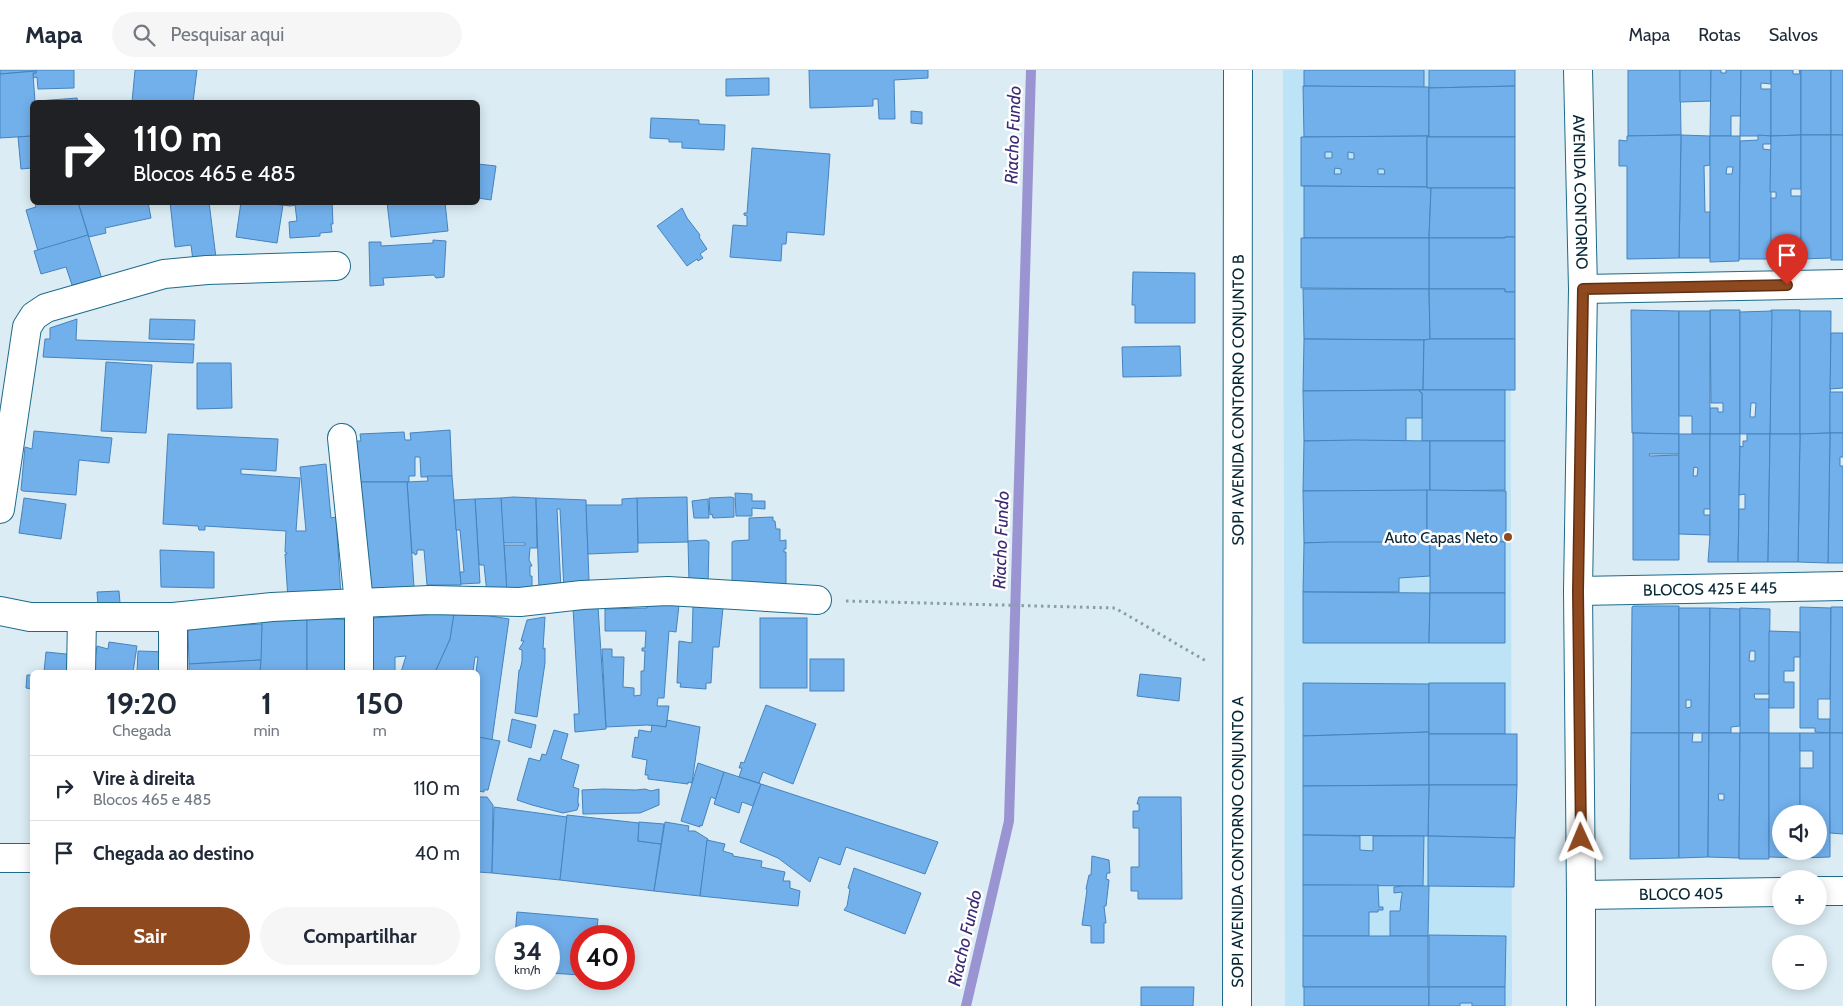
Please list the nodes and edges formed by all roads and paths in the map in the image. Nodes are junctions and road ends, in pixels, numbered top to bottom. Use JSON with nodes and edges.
{"nodes":[{"id":1,"x":1238,"y":70,"type":"edge"},
{"id":2,"x":1578,"y":70,"type":"edge"},
{"id":3,"x":336,"y":266,"type":"dead end"},
{"id":4,"x":1843,"y":284,"type":"edge"},
{"id":5,"x":1583,"y":289,"type":"junction"},
{"id":6,"x":342,"y":438,"type":"dead end"},
{"id":7,"x":0,"y":510,"type":"edge"},
{"id":8,"x":1843,"y":586,"type":"edge"},
{"id":9,"x":1578,"y":591,"type":"junction"},
{"id":10,"x":817,"y":600,"type":"joint"},
{"id":11,"x":359,"y":603,"type":"junction"},
{"id":12,"x":0,"y":611,"type":"edge"},
{"id":13,"x":173,"y":617,"type":"junction"},
{"id":14,"x":82,"y":618,"type":"junction"},
{"id":15,"x":81,"y":670,"type":"edge"},
{"id":16,"x":172,"y":670,"type":"edge"},
{"id":17,"x":359,"y":670,"type":"edge"},
{"id":18,"x":1236,"y":679,"type":"junction"},
{"id":19,"x":0,"y":858,"type":"edge"},
{"id":20,"x":30,"y":858,"type":"edge"},
{"id":21,"x":1843,"y":891,"type":"edge"},
{"id":22,"x":1772,"y":892,"type":"edge"},
{"id":23,"x":1827,"y":892,"type":"edge"},
{"id":24,"x":1582,"y":895,"type":"junction"},
{"id":25,"x":1237,"y":1006,"type":"edge"},
{"id":26,"x":1580,"y":1006,"type":"edge"}],
"edges":[{"from":1,"to":18,"type":"street","name":"SOPI AVENIDA CONTORNO CONJUNTO B"},
{"from":2,"to":5,"type":"street","name":"AVENIDA CONTORNO"},
{"from":3,"to":7,"type":"street"},
{"from":4,"to":5,"type":"street"},
{"from":5,"to":9,"type":"street","name":"AVENIDA CONTORNO"},
{"from":6,"to":11,"type":"street"},
{"from":8,"to":9,"type":"street","name":"BLOCOS 425 E 445"},
{"from":9,"to":24,"type":"street","name":"AVENIDA CONTORNO"},
{"from":10,"to":11,"type":"street"},
{"from":10,"to":18,"type":"path"},
{"from":11,"to":13,"type":"street"},
{"from":11,"to":17,"type":"street"},
{"from":12,"to":14,"type":"street"},
{"from":13,"to":14,"type":"street"},
{"from":13,"to":16,"type":"street"},
{"from":14,"to":15,"type":"street"},
{"from":18,"to":25,"type":"street","name":"SOPI AVENIDA CONTORNO CONJUNTO A"},
{"from":19,"to":20,"type":"street"},
{"from":21,"to":23,"type":"street"},
{"from":22,"to":24,"type":"street","name":"BLOCO 405"},
{"from":24,"to":26,"type":"street","name":"AVENIDA CONTORNO"}]}
